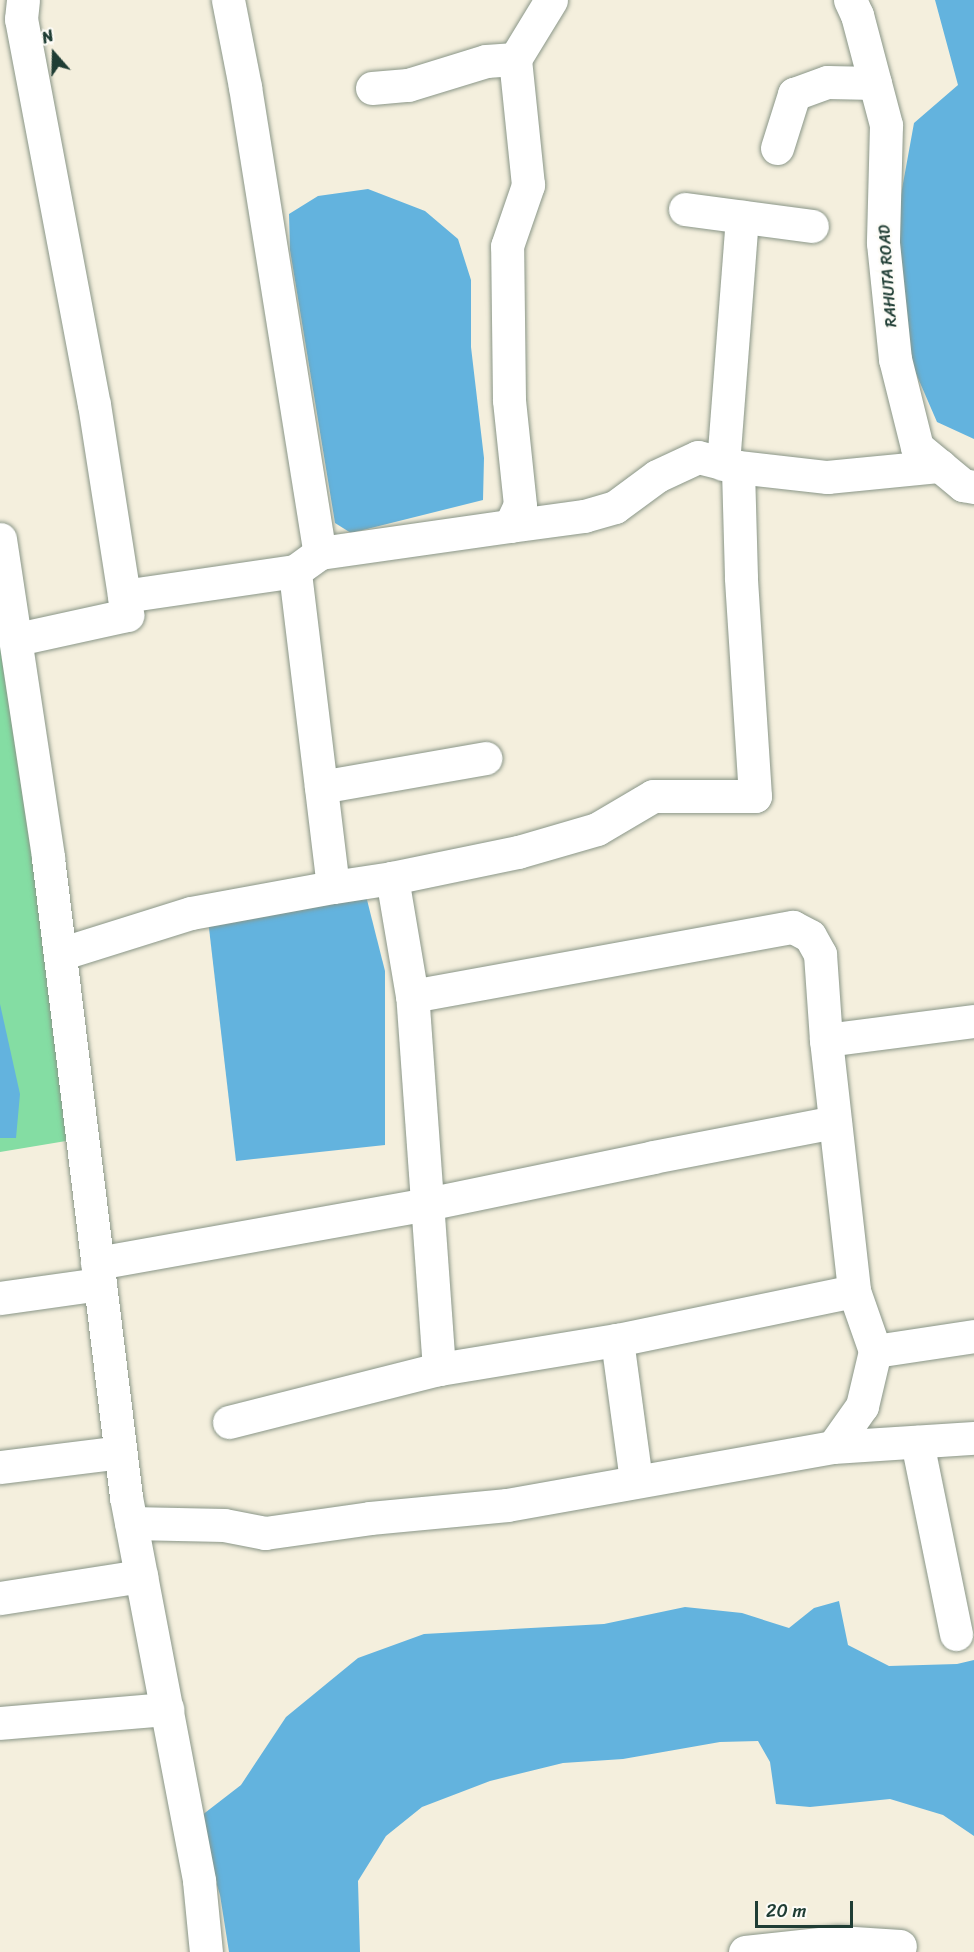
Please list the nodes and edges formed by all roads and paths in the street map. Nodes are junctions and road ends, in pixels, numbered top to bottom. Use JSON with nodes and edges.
{"nodes":[{"id":1,"x":23,"y":0,"type":"edge"},
{"id":2,"x":228,"y":0,"type":"edge"},
{"id":3,"x":551,"y":0,"type":"edge"},
{"id":4,"x":850,"y":0,"type":"edge"},
{"id":5,"x":515,"y":59,"type":"junction"},
{"id":6,"x":875,"y":83,"type":"junction"},
{"id":7,"x":372,"y":88,"type":"dead end"},
{"id":8,"x":777,"y":148,"type":"dead end"},
{"id":9,"x":685,"y":209,"type":"dead end"},
{"id":10,"x":742,"y":217,"type":"junction"},
{"id":11,"x":812,"y":226,"type":"dead end"},
{"id":12,"x":730,"y":465,"type":"junction"},
{"id":13,"x":940,"y":466,"type":"junction"},
{"id":14,"x":974,"y":487,"type":"edge"},
{"id":15,"x":510,"y":526,"type":"junction"},
{"id":16,"x":0,"y":539,"type":"edge"},
{"id":17,"x":308,"y":562,"type":"junction"},
{"id":18,"x":124,"y":596,"type":"junction"},
{"id":19,"x":6,"y":608,"type":"edge"},
{"id":20,"x":16,"y":639,"type":"junction"},
{"id":21,"x":485,"y":758,"type":"dead end"},
{"id":22,"x":321,"y":787,"type":"junction"},
{"id":23,"x":392,"y":878,"type":"junction"},
{"id":24,"x":333,"y":887,"type":"junction"},
{"id":25,"x":60,"y":954,"type":"junction"},
{"id":26,"x":412,"y":996,"type":"junction"},
{"id":27,"x":974,"y":1021,"type":"edge"},
{"id":28,"x":826,"y":1040,"type":"junction"},
{"id":29,"x":835,"y":1122,"type":"junction"},
{"id":30,"x":427,"y":1204,"type":"junction"},
{"id":31,"x":98,"y":1274,"type":"junction"},
{"id":32,"x":854,"y":1291,"type":"junction"},
{"id":33,"x":0,"y":1298,"type":"edge"},
{"id":34,"x":974,"y":1336,"type":"edge"},
{"id":35,"x":617,"y":1340,"type":"junction"},
{"id":36,"x":875,"y":1351,"type":"junction"},
{"id":37,"x":439,"y":1369,"type":"junction"},
{"id":38,"x":229,"y":1422,"type":"dead end"},
{"id":39,"x":974,"y":1438,"type":"edge"},
{"id":40,"x":917,"y":1442,"type":"junction"},
{"id":41,"x":833,"y":1447,"type":"junction"},
{"id":42,"x":120,"y":1452,"type":"junction"},
{"id":43,"x":0,"y":1467,"type":"edge"},
{"id":44,"x":636,"y":1481,"type":"junction"},
{"id":45,"x":131,"y":1523,"type":"junction"},
{"id":46,"x":141,"y":1576,"type":"junction"},
{"id":47,"x":0,"y":1598,"type":"edge"},
{"id":48,"x":956,"y":1634,"type":"dead end"},
{"id":49,"x":166,"y":1710,"type":"junction"},
{"id":50,"x":0,"y":1723,"type":"edge"},
{"id":51,"x":900,"y":1946,"type":"dead end"},
{"id":52,"x":206,"y":1952,"type":"edge"},
{"id":53,"x":745,"y":1952,"type":"edge"}],
"edges":[{"from":1,"to":18,"type":"street"},
{"from":2,"to":17,"type":"street"},
{"from":3,"to":5,"type":"street"},
{"from":4,"to":6,"type":"street","name":"RAHUTA ROAD"},
{"from":5,"to":7,"type":"street"},
{"from":5,"to":15,"type":"street"},
{"from":6,"to":8,"type":"street"},
{"from":6,"to":13,"type":"street","name":"RAHUTA ROAD"},
{"from":9,"to":10,"type":"street"},
{"from":10,"to":11,"type":"street"},
{"from":10,"to":12,"type":"street"},
{"from":12,"to":13,"type":"street"},
{"from":12,"to":15,"type":"street"},
{"from":12,"to":23,"type":"street"},
{"from":13,"to":14,"type":"street","name":"RAHUTA ROAD"},
{"from":15,"to":17,"type":"street"},
{"from":16,"to":19,"type":"street"},
{"from":17,"to":18,"type":"street"},
{"from":17,"to":22,"type":"street"},
{"from":18,"to":20,"type":"street"},
{"from":19,"to":20,"type":"street"},
{"from":20,"to":25,"type":"street"},
{"from":21,"to":22,"type":"street"},
{"from":22,"to":24,"type":"street"},
{"from":23,"to":24,"type":"street"},
{"from":23,"to":26,"type":"street"},
{"from":24,"to":25,"type":"street"},
{"from":25,"to":31,"type":"street"},
{"from":26,"to":28,"type":"street"},
{"from":26,"to":30,"type":"street"},
{"from":27,"to":28,"type":"street"},
{"from":28,"to":29,"type":"street"},
{"from":29,"to":30,"type":"street"},
{"from":29,"to":32,"type":"street"},
{"from":30,"to":31,"type":"street"},
{"from":30,"to":37,"type":"street"},
{"from":31,"to":33,"type":"street"},
{"from":31,"to":42,"type":"street"},
{"from":32,"to":35,"type":"street"},
{"from":32,"to":36,"type":"street"},
{"from":34,"to":36,"type":"street"},
{"from":35,"to":37,"type":"street"},
{"from":35,"to":44,"type":"street"},
{"from":36,"to":41,"type":"street"},
{"from":37,"to":38,"type":"street"},
{"from":39,"to":40,"type":"street"},
{"from":40,"to":41,"type":"street"},
{"from":40,"to":48,"type":"street"},
{"from":41,"to":44,"type":"street"},
{"from":42,"to":43,"type":"street"},
{"from":42,"to":45,"type":"street"},
{"from":44,"to":45,"type":"street"},
{"from":45,"to":46,"type":"street"},
{"from":46,"to":47,"type":"street"},
{"from":46,"to":49,"type":"street"},
{"from":49,"to":50,"type":"street"},
{"from":49,"to":52,"type":"street"},
{"from":51,"to":53,"type":"street"}]}
